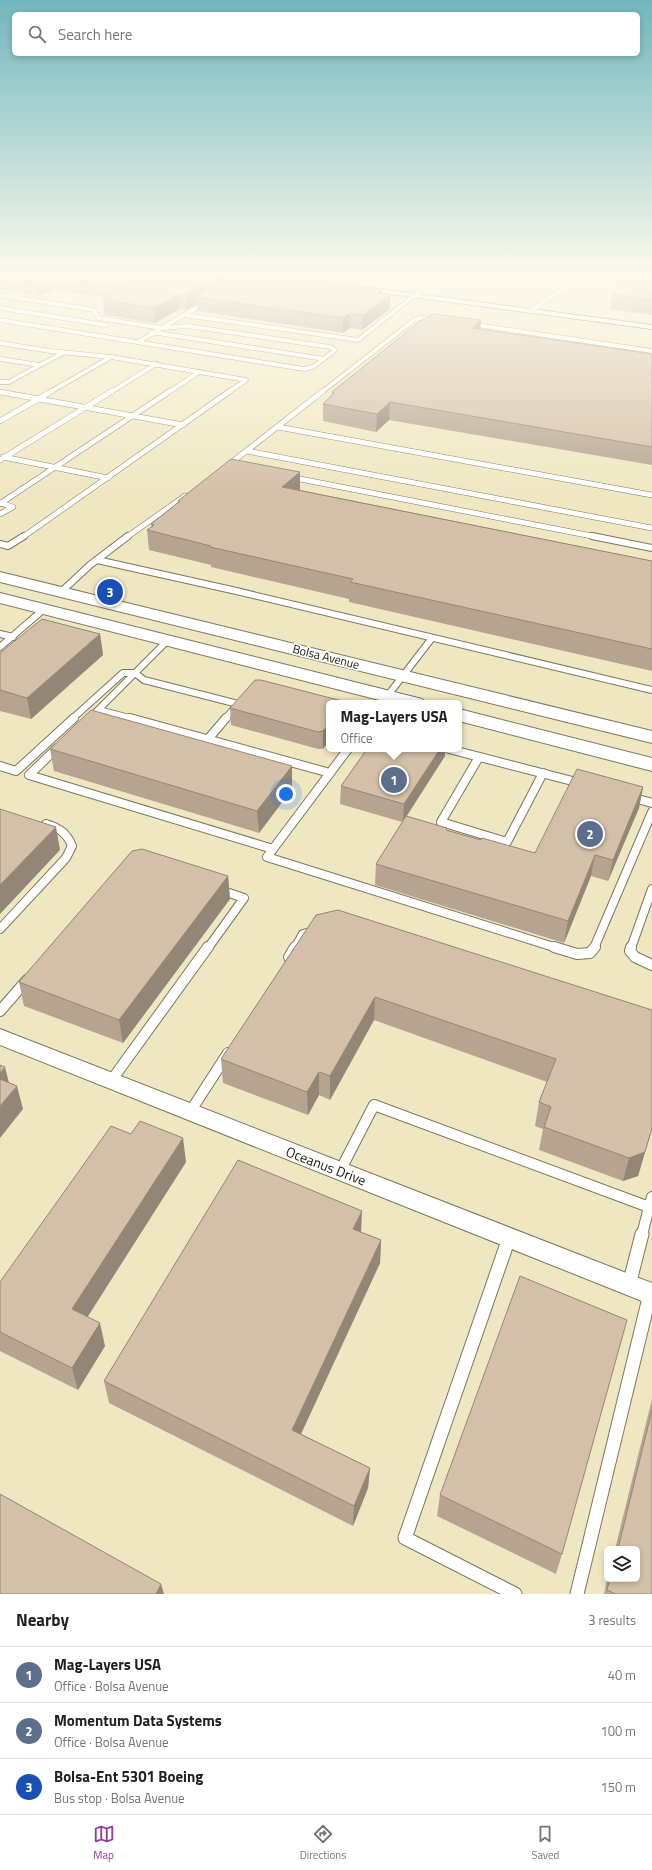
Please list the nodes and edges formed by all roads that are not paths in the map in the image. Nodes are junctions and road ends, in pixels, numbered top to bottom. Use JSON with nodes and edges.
{"nodes":[{"id":1,"x":47,"y":350,"type":"edge"},
{"id":2,"x":190,"y":350,"type":"edge"},
{"id":3,"x":270,"y":350,"type":"edge"},
{"id":4,"x":335,"y":350,"type":"edge"},
{"id":5,"x":375,"y":350,"type":"edge"},
{"id":6,"x":63,"y":353,"type":"junction"},
{"id":7,"x":111,"y":357,"type":"junction"},
{"id":8,"x":0,"y":358,"type":"edge"},
{"id":9,"x":324,"y":359,"type":"junction"},
{"id":10,"x":156,"y":364,"type":"junction"},
{"id":11,"x":40,"y":365,"type":"junction"},
{"id":12,"x":199,"y":372,"type":"junction"},
{"id":13,"x":2,"y":384,"type":"edge"},
{"id":14,"x":0,"y":392,"type":"edge"},
{"id":15,"x":38,"y":399,"type":"junction"},
{"id":16,"x":86,"y":408,"type":"junction"},
{"id":17,"x":133,"y":416,"type":"junction"},
{"id":18,"x":0,"y":421,"type":"edge"},
{"id":19,"x":183,"y":425,"type":"junction"},
{"id":20,"x":278,"y":427,"type":"junction"},
{"id":21,"x":247,"y":451,"type":"junction"},
{"id":22,"x":2,"y":458,"type":"edge"},
{"id":23,"x":228,"y":465,"type":"junction"},
{"id":24,"x":56,"y":467,"type":"junction"},
{"id":25,"x":236,"y":467,"type":"edge"},
{"id":26,"x":222,"y":470,"type":"edge"},
{"id":27,"x":286,"y":477,"type":"edge"},
{"id":28,"x":108,"y":478,"type":"junction"},
{"id":29,"x":191,"y":492,"type":"edge"},
{"id":30,"x":652,"y":495,"type":"edge"},
{"id":31,"x":0,"y":503,"type":"edge"},
{"id":32,"x":0,"y":514,"type":"edge"},
{"id":33,"x":652,"y":528,"type":"edge"},
{"id":34,"x":0,"y":544,"type":"edge"},
{"id":35,"x":652,"y":548,"type":"edge"},
{"id":36,"x":97,"y":560,"type":"junction"},
{"id":37,"x":0,"y":577,"type":"edge"},
{"id":38,"x":61,"y":592,"type":"junction"},
{"id":39,"x":0,"y":598,"type":"edge"},
{"id":40,"x":44,"y":609,"type":"junction"},
{"id":41,"x":0,"y":634,"type":"edge"},
{"id":42,"x":13,"y":637,"type":"junction"},
{"id":43,"x":432,"y":638,"type":"junction"},
{"id":44,"x":168,"y":640,"type":"junction"},
{"id":45,"x":0,"y":647,"type":"edge"},
{"id":46,"x":135,"y":673,"type":"junction"},
{"id":47,"x":402,"y":676,"type":"junction"},
{"id":48,"x":652,"y":690,"type":"edge"},
{"id":49,"x":384,"y":699,"type":"edge"},
{"id":50,"x":99,"y":710,"type":"junction"},
{"id":51,"x":462,"y":715,"type":"edge"},
{"id":52,"x":82,"y":726,"type":"edge"},
{"id":53,"x":652,"y":737,"type":"edge"},
{"id":54,"x":208,"y":739,"type":"junction"},
{"id":55,"x":64,"y":742,"type":"edge"},
{"id":56,"x":346,"y":752,"type":"edge"},
{"id":57,"x":461,"y":752,"type":"edge"},
{"id":58,"x":480,"y":757,"type":"junction"},
{"id":59,"x":652,"y":765,"type":"edge"},
{"id":60,"x":0,"y":766,"type":"edge"},
{"id":61,"x":330,"y":773,"type":"junction"},
{"id":62,"x":543,"y":773,"type":"junction"},
{"id":63,"x":586,"y":785,"type":"edge"},
{"id":64,"x":623,"y":795,"type":"edge"},
{"id":65,"x":652,"y":803,"type":"edge"},
{"id":66,"x":652,"y":812,"type":"edge"},
{"id":67,"x":37,"y":821,"type":"edge"},
{"id":68,"x":273,"y":849,"type":"junction"},
{"id":69,"x":214,"y":889,"type":"edge"},
{"id":70,"x":652,"y":889,"type":"edge"},
{"id":71,"x":649,"y":912,"type":"edge"},
{"id":72,"x":0,"y":929,"type":"edge"},
{"id":73,"x":322,"y":929,"type":"edge"},
{"id":74,"x":652,"y":965,"type":"edge"},
{"id":75,"x":282,"y":967,"type":"edge"},
{"id":76,"x":32,"y":975,"type":"edge"},
{"id":77,"x":0,"y":1011,"type":"edge"},
{"id":78,"x":0,"y":1037,"type":"edge"},
{"id":79,"x":232,"y":1046,"type":"edge"},
{"id":80,"x":111,"y":1081,"type":"junction"},
{"id":81,"x":190,"y":1112,"type":"junction"},
{"id":82,"x":340,"y":1171,"type":"junction"},
{"id":83,"x":651,"y":1204,"type":"edge"},
{"id":84,"x":510,"y":1238,"type":"junction"},
{"id":85,"x":629,"y":1285,"type":"junction"},
{"id":86,"x":651,"y":1294,"type":"edge"},
{"id":87,"x":516,"y":1594,"type":"edge"},
{"id":88,"x":577,"y":1594,"type":"edge"}],
"edges":[{"from":1,"to":6,"type":"lane"},
{"from":2,"to":9,"type":"lane"},
{"from":3,"to":9,"type":"lane"},
{"from":4,"to":9,"type":"lane"},
{"from":5,"to":20,"type":"lane"},
{"from":6,"to":7,"type":"lane"},
{"from":6,"to":11,"type":"lane"},
{"from":7,"to":10,"type":"lane"},
{"from":7,"to":15,"type":"lane"},
{"from":8,"to":11,"type":"lane"},
{"from":10,"to":12,"type":"lane"},
{"from":10,"to":16,"type":"lane"},
{"from":11,"to":13,"type":"lane"},
{"from":12,"to":17,"type":"lane"},
{"from":12,"to":19,"type":"lane"},
{"from":14,"to":15,"type":"lane"},
{"from":15,"to":16,"type":"lane"},
{"from":15,"to":18,"type":"lane"},
{"from":16,"to":17,"type":"lane"},
{"from":16,"to":22,"type":"lane"},
{"from":17,"to":19,"type":"lane"},
{"from":17,"to":24,"type":"lane"},
{"from":19,"to":28,"type":"lane"},
{"from":20,"to":21,"type":"lane"},
{"from":20,"to":30,"type":"lane"},
{"from":21,"to":23,"type":"lane"},
{"from":21,"to":33,"type":"lane"},
{"from":22,"to":24,"type":"lane"},
{"from":23,"to":25,"type":"lane"},
{"from":23,"to":26,"type":"lane"},
{"from":24,"to":28,"type":"lane"},
{"from":24,"to":31,"type":"lane"},
{"from":27,"to":35,"type":"lane"},
{"from":28,"to":34,"type":"lane"},
{"from":29,"to":36,"type":"lane"},
{"from":31,"to":32,"type":"lane"},
{"from":36,"to":38,"type":"lane"},
{"from":36,"to":43,"type":"lane"},
{"from":37,"to":38,"type":"main road","name":"Bolsa Avenue"},
{"from":38,"to":40,"type":"main road"},
{"from":38,"to":47,"type":"main road","name":"Bolsa Avenue"},
{"from":39,"to":40,"type":"main road","name":"Bolsa Avenue"},
{"from":40,"to":42,"type":"lane"},
{"from":40,"to":44,"type":"main road","name":"Bolsa Avenue"},
{"from":41,"to":42,"type":"lane"},
{"from":42,"to":45,"type":"lane"},
{"from":43,"to":47,"type":"lane"},
{"from":43,"to":48,"type":"lane"},
{"from":44,"to":46,"type":"lane"},
{"from":44,"to":49,"type":"main road","name":"Bolsa Avenue"},
{"from":46,"to":50,"type":"lane"},
{"from":46,"to":54,"type":"lane"},
{"from":46,"to":60,"type":"lane"},
{"from":47,"to":49,"type":"lane"},
{"from":47,"to":53,"type":"main road","name":"Bolsa Avenue"},
{"from":50,"to":52,"type":"lane"},
{"from":50,"to":54,"type":"lane"},
{"from":51,"to":59,"type":"main road"},
{"from":54,"to":61,"type":"lane"},
{"from":55,"to":68,"type":"lane"},
{"from":56,"to":61,"type":"lane"},
{"from":57,"to":58,"type":"lane"},
{"from":58,"to":62,"type":"lane"},
{"from":58,"to":62,"type":"lane"},
{"from":61,"to":68,"type":"lane"},
{"from":62,"to":63,"type":"lane"},
{"from":64,"to":65,"type":"lane"},
{"from":66,"to":68,"type":"lane"},
{"from":67,"to":72,"type":"lane"},
{"from":69,"to":80,"type":"lane"},
{"from":70,"to":71,"type":"lane"},
{"from":71,"to":74,"type":"lane"},
{"from":73,"to":75,"type":"lane"},
{"from":76,"to":77,"type":"lane"},
{"from":78,"to":80,"type":"street","name":"Oceanus Drive"},
{"from":79,"to":81,"type":"lane"},
{"from":80,"to":81,"type":"street","name":"Oceanus Drive"},
{"from":81,"to":82,"type":"street","name":"Oceanus Drive"},
{"from":82,"to":83,"type":"lane"},
{"from":82,"to":84,"type":"street","name":"Oceanus Drive"},
{"from":83,"to":85,"type":"lane"},
{"from":84,"to":85,"type":"street","name":"Oceanus Drive"},
{"from":84,"to":87,"type":"lane"},
{"from":85,"to":86,"type":"street","name":"Oceanus Drive"},
{"from":86,"to":88,"type":"lane"}]}
